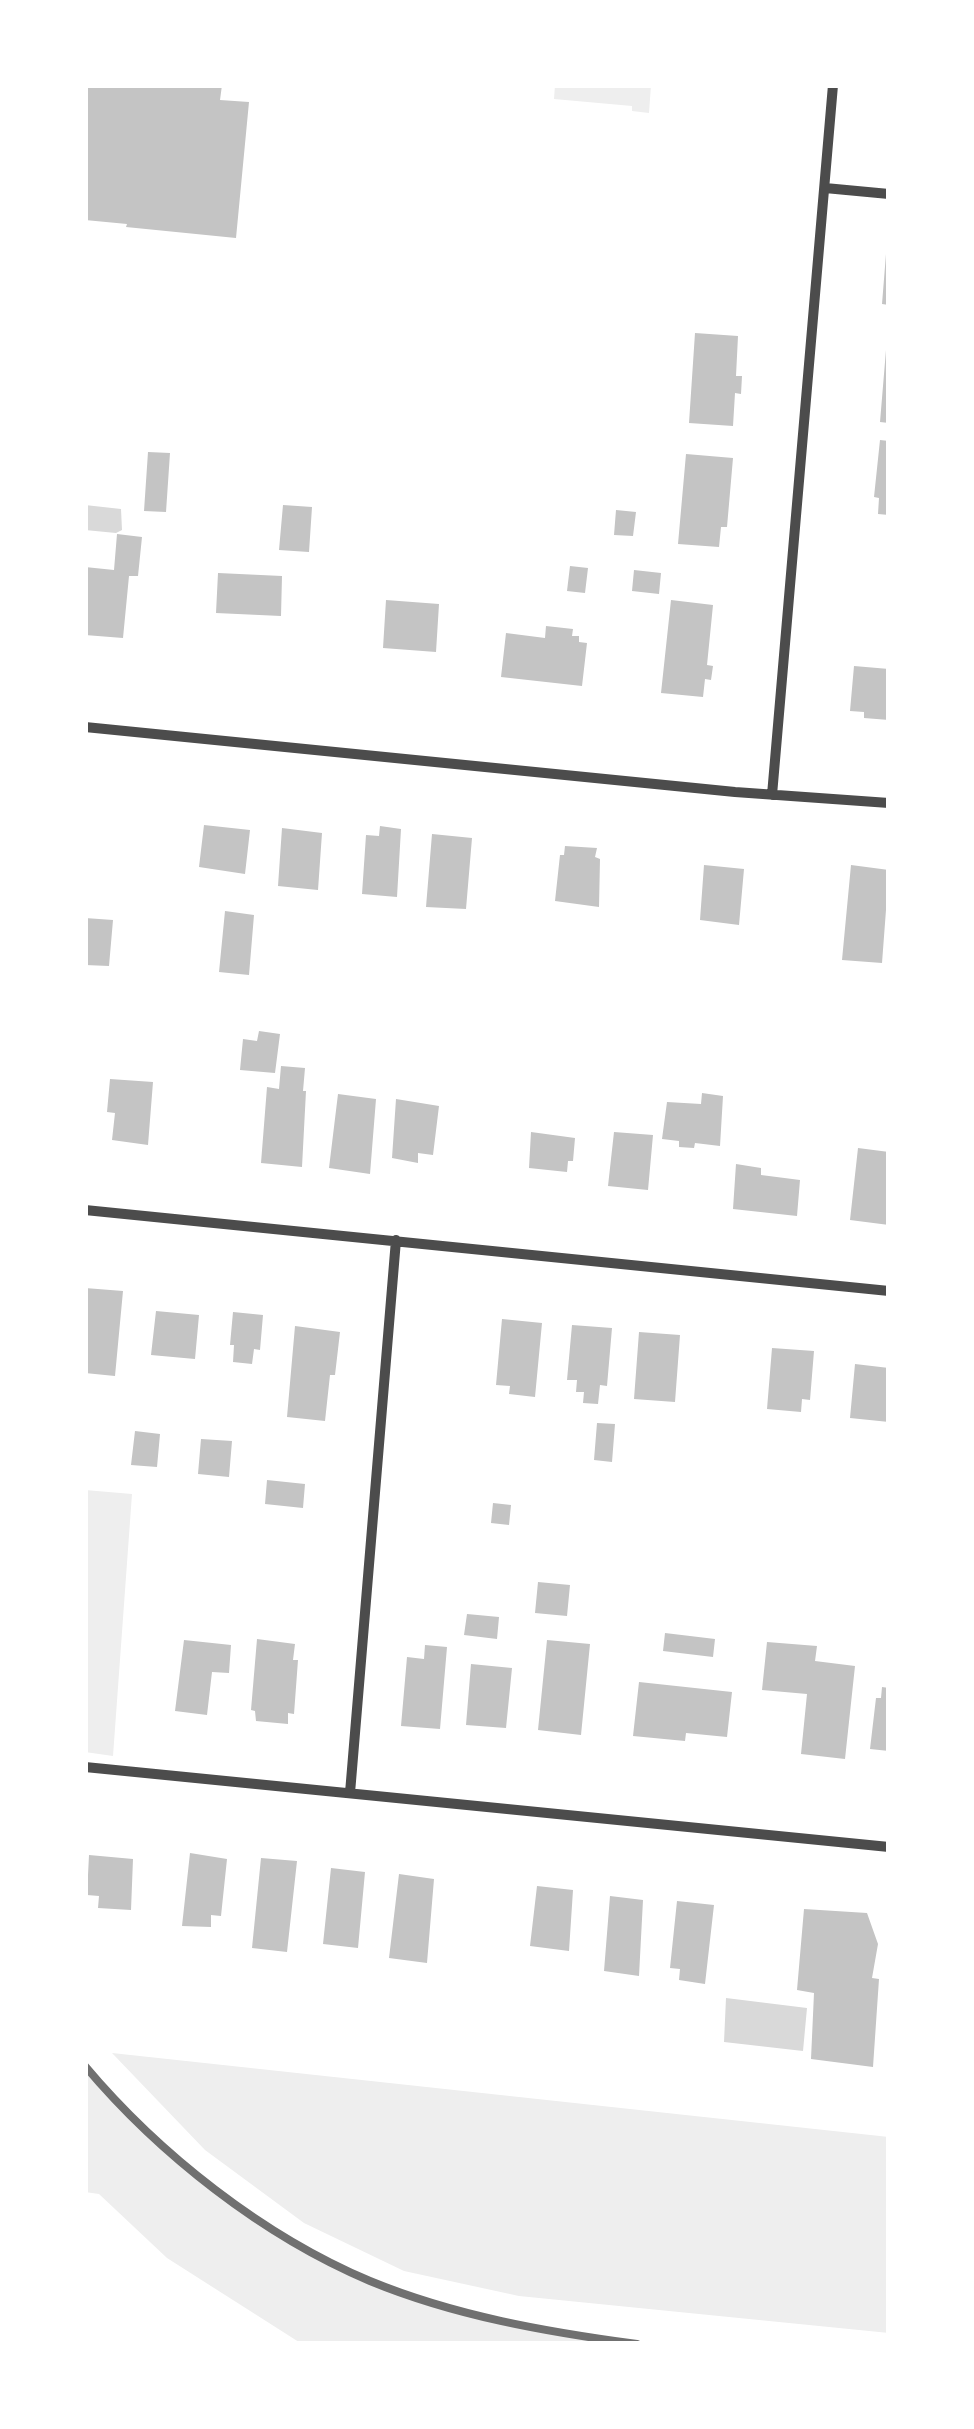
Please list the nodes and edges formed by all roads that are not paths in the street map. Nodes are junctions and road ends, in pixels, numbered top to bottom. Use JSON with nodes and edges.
{"nodes":[{"id":1,"x":833,"y":85,"type":"edge"},
{"id":2,"x":825,"y":188,"type":"junction"},
{"id":3,"x":889,"y":194,"type":"edge"},
{"id":4,"x":85,"y":727,"type":"edge"},
{"id":5,"x":772,"y":795,"type":"junction"},
{"id":6,"x":889,"y":803,"type":"edge"},
{"id":7,"x":85,"y":1210,"type":"edge"},
{"id":8,"x":396,"y":1240,"type":"junction"},
{"id":9,"x":889,"y":1291,"type":"edge"},
{"id":10,"x":85,"y":1767,"type":"edge"},
{"id":11,"x":350,"y":1792,"type":"junction"},
{"id":12,"x":889,"y":1847,"type":"edge"}],
"edges":[{"from":1,"to":2,"type":"street"},
{"from":2,"to":3,"type":"street"},
{"from":2,"to":5,"type":"street"},
{"from":4,"to":5,"type":"street"},
{"from":5,"to":6,"type":"street"},
{"from":7,"to":8,"type":"street"},
{"from":8,"to":9,"type":"street"},
{"from":8,"to":11,"type":"street"},
{"from":10,"to":11,"type":"street"},
{"from":11,"to":12,"type":"street"}]}
